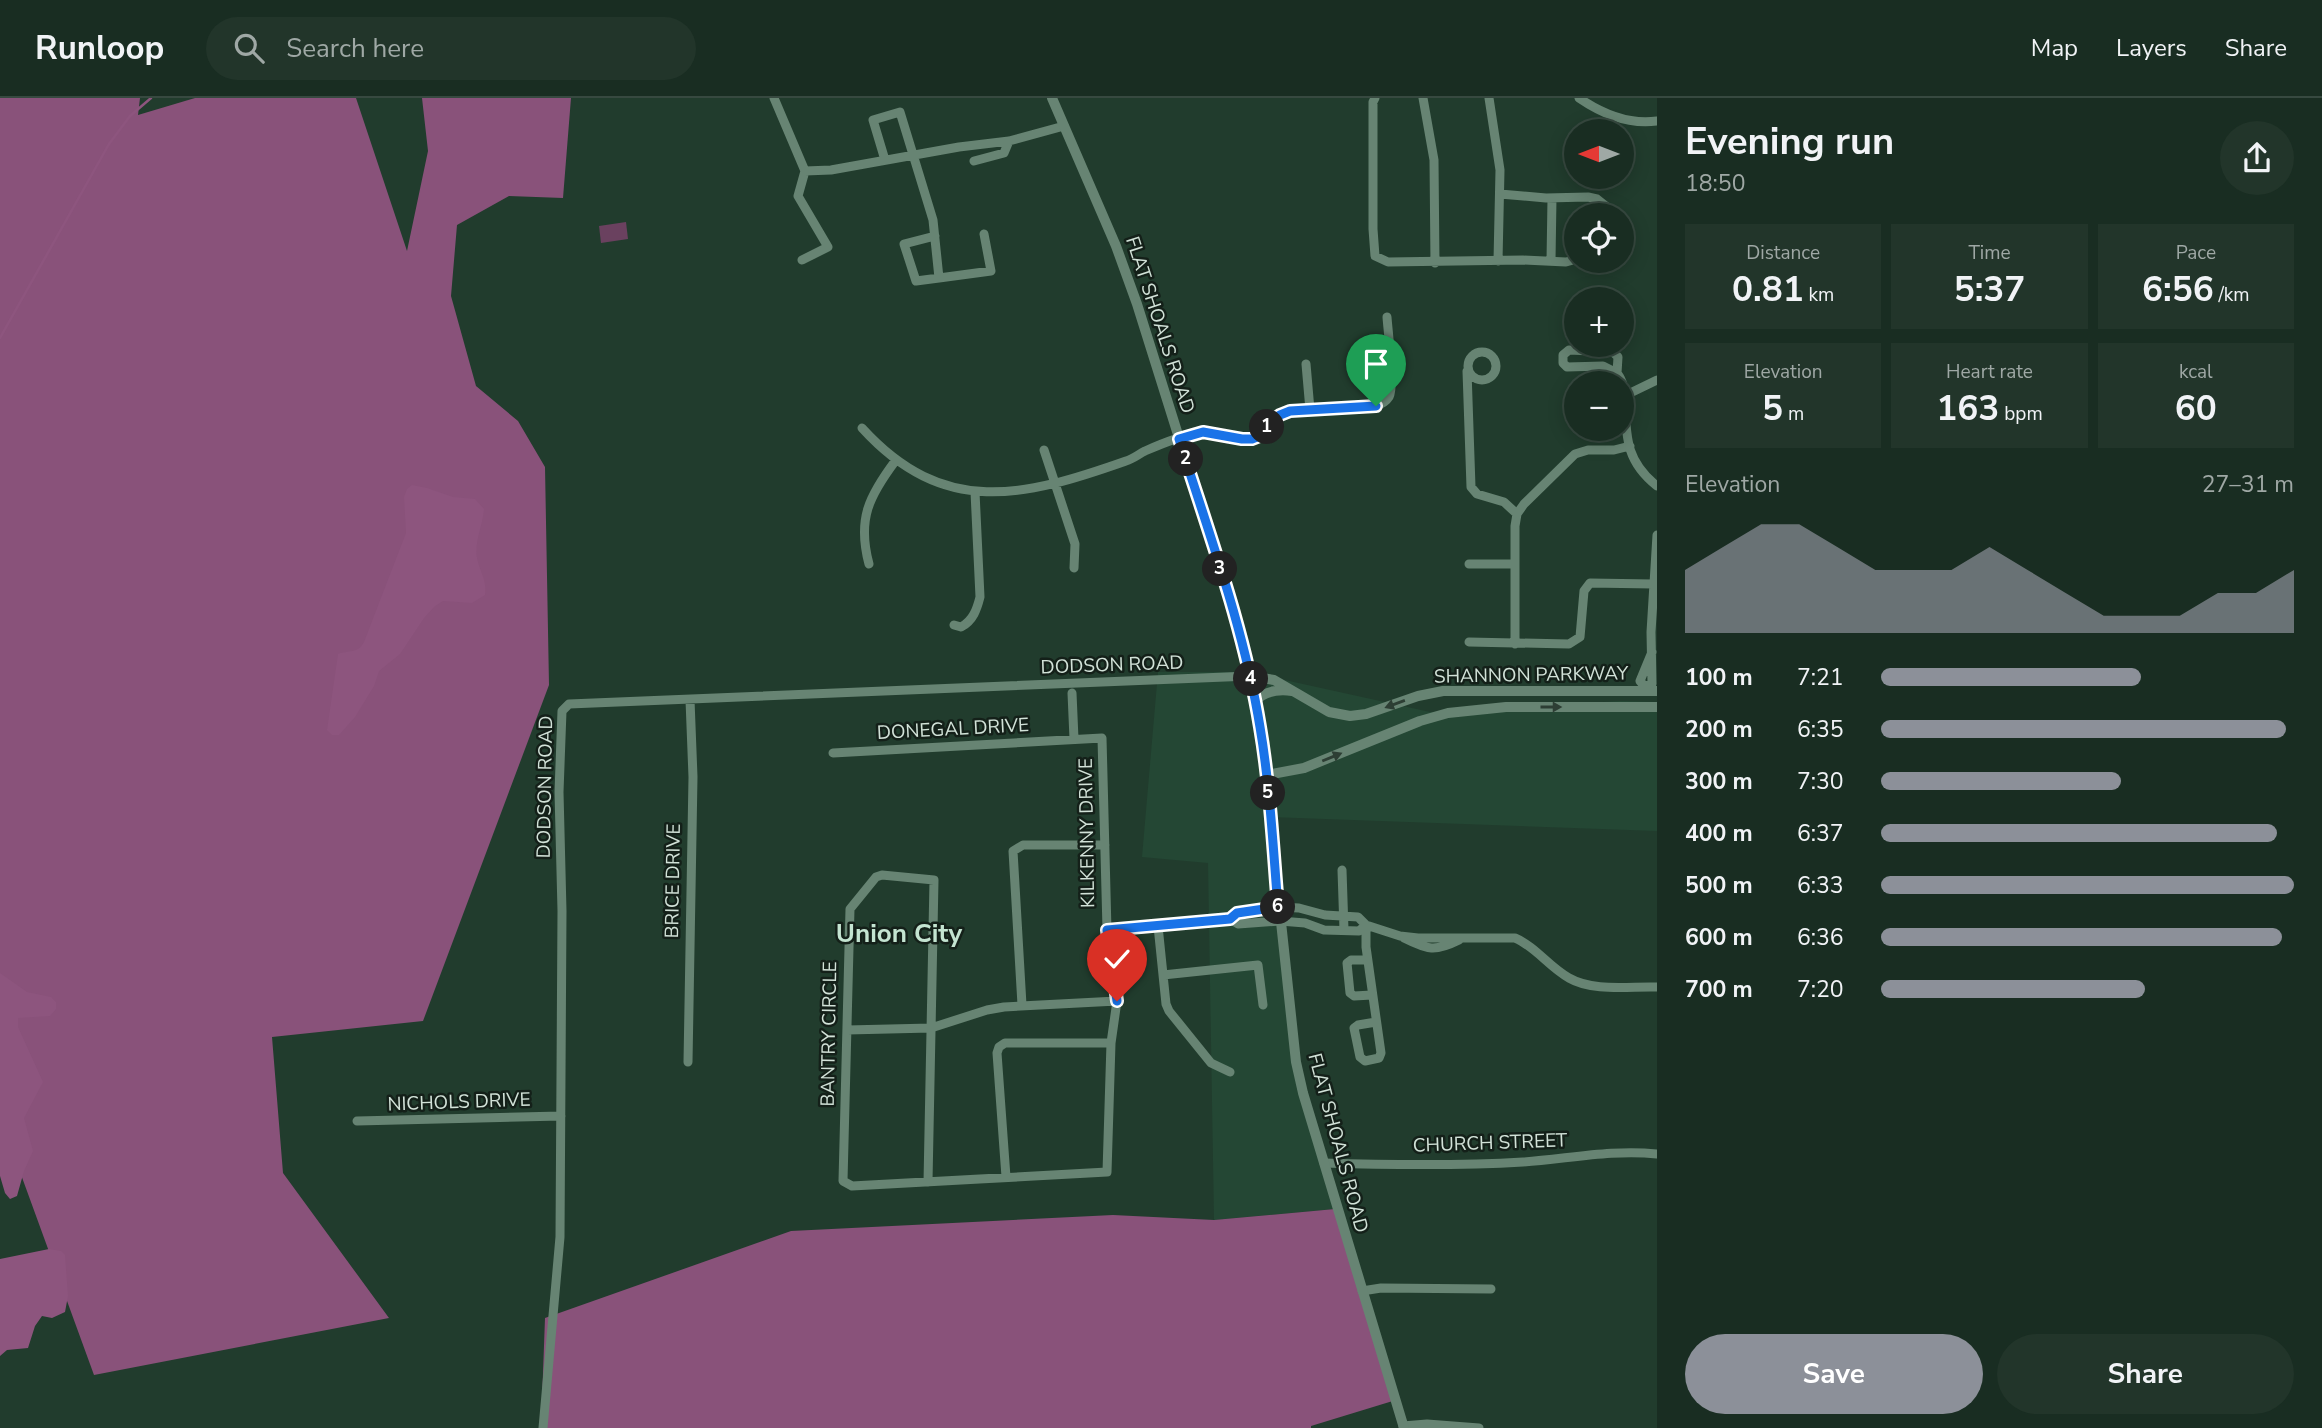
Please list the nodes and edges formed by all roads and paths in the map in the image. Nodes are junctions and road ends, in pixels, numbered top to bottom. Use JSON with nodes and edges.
{"nodes":[{"id":1,"x":774,"y":98,"type":"edge"},
{"id":2,"x":1052,"y":98,"type":"edge"},
{"id":3,"x":1376,"y":98,"type":"edge"},
{"id":4,"x":1423,"y":98,"type":"edge"},
{"id":5,"x":1489,"y":98,"type":"edge"},
{"id":6,"x":1579,"y":98,"type":"edge"},
{"id":7,"x":1657,"y":121,"type":"edge"},
{"id":8,"x":1064,"y":126,"type":"junction"},
{"id":9,"x":1009,"y":141,"type":"junction"},
{"id":10,"x":913,"y":155,"type":"junction"},
{"id":11,"x":885,"y":160,"type":"junction"},
{"id":12,"x":974,"y":161,"type":"dead end"},
{"id":13,"x":804,"y":171,"type":"junction"},
{"id":14,"x":1500,"y":194,"type":"junction"},
{"id":15,"x":1552,"y":198,"type":"junction"},
{"id":16,"x":1602,"y":203,"type":"edge"},
{"id":17,"x":984,"y":234,"type":"dead end"},
{"id":18,"x":934,"y":236,"type":"junction"},
{"id":19,"x":802,"y":260,"type":"dead end"},
{"id":20,"x":1498,"y":261,"type":"junction"},
{"id":21,"x":1551,"y":261,"type":"junction"},
{"id":22,"x":1564,"y":262,"type":"edge"},
{"id":23,"x":1435,"y":263,"type":"junction"},
{"id":24,"x":939,"y":278,"type":"junction"},
{"id":25,"x":1387,"y":317,"type":"dead end"},
{"id":26,"x":1306,"y":364,"type":"dead end"},
{"id":27,"x":1467,"y":371,"type":"dead end"},
{"id":28,"x":1617,"y":373,"type":"joint"},
{"id":29,"x":1657,"y":380,"type":"edge"},
{"id":30,"x":1634,"y":391,"type":"edge"},
{"id":31,"x":1310,"y":410,"type":"junction"},
{"id":32,"x":862,"y":428,"type":"dead end"},
{"id":33,"x":1179,"y":439,"type":"junction"},
{"id":34,"x":1629,"y":441,"type":"edge"},
{"id":35,"x":1630,"y":446,"type":"junction"},
{"id":36,"x":1044,"y":450,"type":"dead end"},
{"id":37,"x":896,"y":460,"type":"junction"},
{"id":38,"x":1055,"y":484,"type":"junction"},
{"id":39,"x":1657,"y":486,"type":"edge"},
{"id":40,"x":975,"y":492,"type":"junction"},
{"id":41,"x":1517,"y":514,"type":"junction"},
{"id":42,"x":1657,"y":535,"type":"edge"},
{"id":43,"x":869,"y":564,"type":"dead end"},
{"id":44,"x":1469,"y":564,"type":"dead end"},
{"id":45,"x":1515,"y":564,"type":"junction"},
{"id":46,"x":1074,"y":568,"type":"dead end"},
{"id":47,"x":1653,"y":584,"type":"junction"},
{"id":48,"x":1655,"y":614,"type":"edge"},
{"id":49,"x":954,"y":625,"type":"dead end"},
{"id":50,"x":1469,"y":642,"type":"dead end"},
{"id":51,"x":1516,"y":644,"type":"junction"},
{"id":52,"x":1654,"y":652,"type":"edge"},
{"id":53,"x":1250,"y":676,"type":"junction"},
{"id":54,"x":1295,"y":691,"type":"junction"},
{"id":55,"x":1657,"y":691,"type":"edge"},
{"id":56,"x":1072,"y":693,"type":"dead end"},
{"id":57,"x":690,"y":700,"type":"junction"},
{"id":58,"x":1255,"y":701,"type":"junction"},
{"id":59,"x":1657,"y":707,"type":"edge"},
{"id":60,"x":1074,"y":740,"type":"junction"},
{"id":61,"x":833,"y":754,"type":"dead end"},
{"id":62,"x":1266,"y":775,"type":"junction"},
{"id":63,"x":1105,"y":845,"type":"junction"},
{"id":64,"x":1342,"y":870,"type":"dead end"},
{"id":65,"x":1278,"y":907,"type":"junction"},
{"id":66,"x":1257,"y":916,"type":"junction"},
{"id":67,"x":1343,"y":916,"type":"junction"},
{"id":68,"x":1280,"y":921,"type":"junction"},
{"id":69,"x":1366,"y":925,"type":"junction"},
{"id":70,"x":1158,"y":926,"type":"junction"},
{"id":71,"x":1107,"y":930,"type":"junction"},
{"id":72,"x":1344,"y":930,"type":"junction"},
{"id":73,"x":1367,"y":960,"type":"junction"},
{"id":74,"x":1163,"y":975,"type":"junction"},
{"id":75,"x":1657,"y":987,"type":"edge"},
{"id":76,"x":1372,"y":995,"type":"junction"},
{"id":77,"x":1117,"y":1001,"type":"junction"},
{"id":78,"x":1022,"y":1005,"type":"junction"},
{"id":79,"x":1263,"y":1005,"type":"dead end"},
{"id":80,"x":1376,"y":1022,"type":"junction"},
{"id":81,"x":931,"y":1028,"type":"junction"},
{"id":82,"x":847,"y":1030,"type":"junction"},
{"id":83,"x":1111,"y":1043,"type":"junction"},
{"id":84,"x":688,"y":1062,"type":"dead end"},
{"id":85,"x":1230,"y":1072,"type":"dead end"},
{"id":86,"x":561,"y":1116,"type":"junction"},
{"id":87,"x":357,"y":1121,"type":"dead end"},
{"id":88,"x":1657,"y":1154,"type":"edge"},
{"id":89,"x":1324,"y":1163,"type":"junction"},
{"id":90,"x":1006,"y":1177,"type":"junction"},
{"id":91,"x":928,"y":1182,"type":"junction"},
{"id":92,"x":1491,"y":1289,"type":"dead end"},
{"id":93,"x":1362,"y":1291,"type":"junction"},
{"id":94,"x":1403,"y":1427,"type":"edge"},
{"id":95,"x":543,"y":1428,"type":"edge"},
{"id":96,"x":1479,"y":1428,"type":"edge"}],
"edges":[{"from":1,"to":13,"type":"street"},
{"from":2,"to":8,"type":"street","name":"FLAT SHOALS ROAD"},
{"from":3,"to":23,"type":"street"},
{"from":4,"to":23,"type":"street"},
{"from":5,"to":14,"type":"street"},
{"from":6,"to":7,"type":"street"},
{"from":8,"to":9,"type":"street"},
{"from":8,"to":33,"type":"street","name":"FLAT SHOALS ROAD"},
{"from":9,"to":10,"type":"street"},
{"from":9,"to":12,"type":"street"},
{"from":10,"to":11,"type":"street"},
{"from":10,"to":11,"type":"street"},
{"from":10,"to":18,"type":"street"},
{"from":11,"to":13,"type":"street"},
{"from":13,"to":19,"type":"street"},
{"from":14,"to":15,"type":"street"},
{"from":14,"to":20,"type":"street"},
{"from":15,"to":16,"type":"street"},
{"from":15,"to":21,"type":"street"},
{"from":17,"to":24,"type":"street"},
{"from":18,"to":24,"type":"street"},
{"from":18,"to":24,"type":"street"},
{"from":20,"to":21,"type":"street"},
{"from":20,"to":23,"type":"street"},
{"from":21,"to":22,"type":"street"},
{"from":25,"to":31,"type":"street"},
{"from":26,"to":31,"type":"street"},
{"from":27,"to":41,"type":"street"},
{"from":28,"to":28,"type":"street"},
{"from":29,"to":30,"type":"street"},
{"from":31,"to":33,"type":"street"},
{"from":32,"to":37,"type":"street"},
{"from":33,"to":38,"type":"street"},
{"from":33,"to":53,"type":"street","name":"FLAT SHOALS ROAD"},
{"from":34,"to":35,"type":"street"},
{"from":35,"to":39,"type":"street"},
{"from":35,"to":41,"type":"street"},
{"from":36,"to":38,"type":"street"},
{"from":37,"to":40,"type":"street"},
{"from":37,"to":43,"type":"street"},
{"from":38,"to":40,"type":"street"},
{"from":38,"to":46,"type":"street"},
{"from":40,"to":49,"type":"street"},
{"from":41,"to":45,"type":"street"},
{"from":42,"to":47,"type":"street"},
{"from":44,"to":45,"type":"street"},
{"from":45,"to":51,"type":"street"},
{"from":47,"to":48,"type":"street"},
{"from":47,"to":51,"type":"street"},
{"from":48,"to":52,"type":"street"},
{"from":50,"to":51,"type":"street"},
{"from":53,"to":54,"type":"street","name":"SHANNON PARKWAY"},
{"from":53,"to":57,"type":"street","name":"DODSON ROAD"},
{"from":53,"to":58,"type":"street","name":"FLAT SHOALS ROAD"},
{"from":55,"to":54,"type":"street","name":"SHANNON PARKWAY","one_way":true},
{"from":54,"to":58,"type":"street"},
{"from":56,"to":60,"type":"street","name":"KILKENNY DRIVE"},
{"from":57,"to":84,"type":"street","name":"BRICE DRIVE"},
{"from":57,"to":86,"type":"street","name":"DODSON ROAD"},
{"from":58,"to":62,"type":"street","name":"FLAT SHOALS ROAD"},
{"from":62,"to":59,"type":"street","name":"SHANNON PARKWAY","one_way":true},
{"from":60,"to":61,"type":"street","name":"DONEGAL DRIVE"},
{"from":60,"to":63,"type":"street","name":"KILKENNY DRIVE"},
{"from":62,"to":65,"type":"street","name":"FLAT SHOALS ROAD"},
{"from":63,"to":71,"type":"street","name":"KILKENNY DRIVE"},
{"from":63,"to":78,"type":"street"},
{"from":64,"to":67,"type":"street"},
{"from":65,"to":66,"type":"street"},
{"from":65,"to":67,"type":"street"},
{"from":65,"to":68,"type":"street","name":"FLAT SHOALS ROAD"},
{"from":66,"to":68,"type":"street"},
{"from":66,"to":70,"type":"street"},
{"from":67,"to":69,"type":"street"},
{"from":67,"to":72,"type":"street"},
{"from":68,"to":72,"type":"street"},
{"from":68,"to":89,"type":"street","name":"FLAT SHOALS ROAD"},
{"from":69,"to":72,"type":"street"},
{"from":69,"to":73,"type":"street"},
{"from":69,"to":75,"type":"street"},
{"from":70,"to":71,"type":"street"},
{"from":70,"to":74,"type":"street"},
{"from":71,"to":77,"type":"street","name":"KILKENNY DRIVE"},
{"from":73,"to":76,"type":"street"},
{"from":73,"to":76,"type":"street"},
{"from":74,"to":79,"type":"street"},
{"from":74,"to":85,"type":"street"},
{"from":76,"to":80,"type":"street"},
{"from":77,"to":78,"type":"street"},
{"from":77,"to":83,"type":"street","name":"KILKENNY DRIVE"},
{"from":78,"to":81,"type":"street"},
{"from":80,"to":80,"type":"street"},
{"from":81,"to":82,"type":"street"},
{"from":81,"to":82,"type":"street","name":"BANTRY CIRCLE"},
{"from":81,"to":91,"type":"street","name":"BANTRY CIRCLE"},
{"from":82,"to":91,"type":"street","name":"BANTRY CIRCLE"},
{"from":83,"to":90,"type":"street","name":"KILKENNY DRIVE"},
{"from":83,"to":90,"type":"street"},
{"from":86,"to":87,"type":"street","name":"NICHOLS DRIVE"},
{"from":86,"to":95,"type":"street","name":"DODSON ROAD"},
{"from":88,"to":89,"type":"street","name":"CHURCH STREET"},
{"from":89,"to":93,"type":"street","name":"FLAT SHOALS ROAD"},
{"from":90,"to":91,"type":"street"},
{"from":92,"to":93,"type":"street"},
{"from":93,"to":94,"type":"street","name":"FLAT SHOALS ROAD"},
{"from":94,"to":96,"type":"street"}]}
